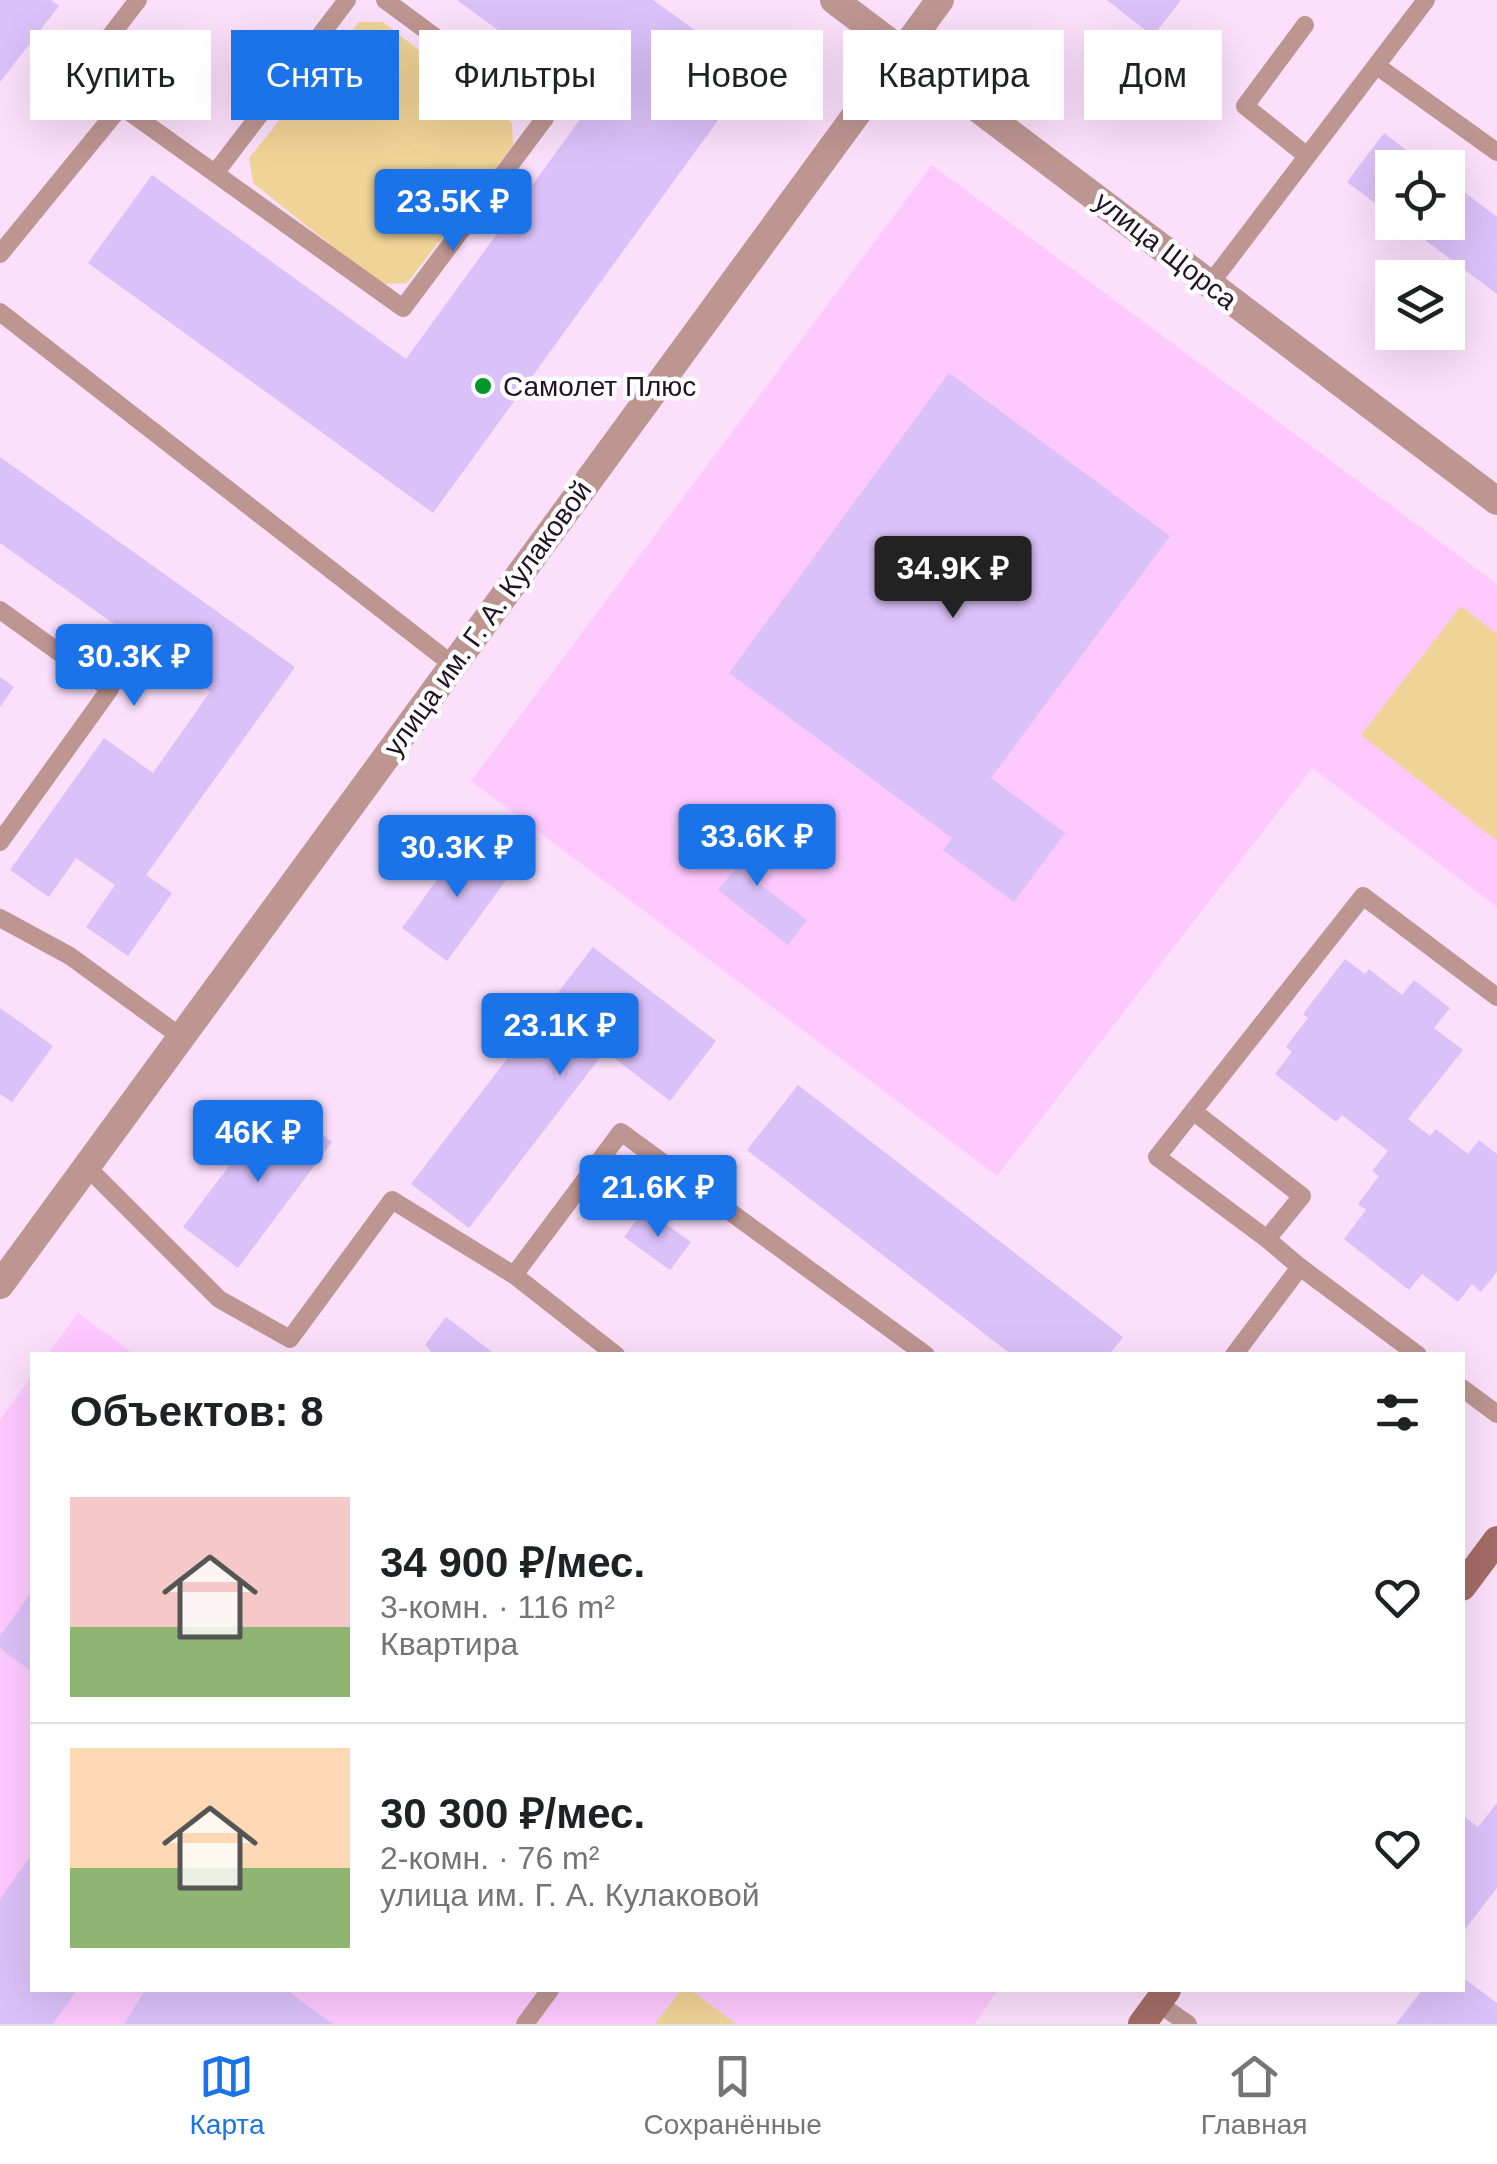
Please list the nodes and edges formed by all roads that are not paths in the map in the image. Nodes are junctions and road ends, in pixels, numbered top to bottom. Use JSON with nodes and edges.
{"nodes":[{"id":1,"x":138,"y":0,"type":"edge"},
{"id":2,"x":347,"y":0,"type":"edge"},
{"id":3,"x":385,"y":0,"type":"edge"},
{"id":4,"x":834,"y":0,"type":"edge"},
{"id":5,"x":940,"y":0,"type":"edge"},
{"id":6,"x":1426,"y":0,"type":"edge"},
{"id":7,"x":1305,"y":24,"type":"dead end"},
{"id":8,"x":115,"y":30,"type":"edge"},
{"id":9,"x":873,"y":30,"type":"edge"},
{"id":10,"x":916,"y":30,"type":"edge"},
{"id":11,"x":1376,"y":66,"type":"junction"},
{"id":12,"x":110,"y":120,"type":"edge"},
{"id":13,"x":142,"y":120,"type":"edge"},
{"id":14,"x":850,"y":120,"type":"edge"},
{"id":15,"x":992,"y":120,"type":"edge"},
{"id":16,"x":1497,"y":152,"type":"edge"},
{"id":17,"x":1308,"y":156,"type":"junction"},
{"id":18,"x":216,"y":172,"type":"junction"},
{"id":19,"x":0,"y":254,"type":"edge"},
{"id":20,"x":1210,"y":284,"type":"junction"},
{"id":21,"x":0,"y":312,"type":"edge"},
{"id":22,"x":1497,"y":502,"type":"edge"},
{"id":23,"x":0,"y":610,"type":"edge"},
{"id":24,"x":453,"y":665,"type":"junction"},
{"id":25,"x":0,"y":842,"type":"edge"},
{"id":26,"x":0,"y":918,"type":"edge"},
{"id":27,"x":1497,"y":997,"type":"edge"},
{"id":28,"x":181,"y":1037,"type":"junction"},
{"id":29,"x":1193,"y":1111,"type":"junction"},
{"id":30,"x":87,"y":1167,"type":"junction"},
{"id":31,"x":1267,"y":1239,"type":"junction"},
{"id":32,"x":1300,"y":1266,"type":"junction"},
{"id":33,"x":514,"y":1275,"type":"junction"},
{"id":34,"x":0,"y":1285,"type":"edge"},
{"id":35,"x":612,"y":1352,"type":"edge"},
{"id":36,"x":922,"y":1352,"type":"edge"},
{"id":37,"x":1236,"y":1352,"type":"edge"},
{"id":38,"x":1414,"y":1352,"type":"edge"},
{"id":39,"x":1465,"y":1390,"type":"edge"},
{"id":40,"x":1497,"y":1414,"type":"edge"},
{"id":41,"x":1497,"y":1540,"type":"edge"},
{"id":42,"x":1465,"y":1583,"type":"edge"},
{"id":43,"x":549,"y":1992,"type":"edge"},
{"id":44,"x":1156,"y":2006,"type":"edge"},
{"id":45,"x":525,"y":2024,"type":"edge"},
{"id":46,"x":1188,"y":2024,"type":"edge"}],
"edges":[{"from":1,"to":8,"type":"lane"},
{"from":2,"to":18,"type":"lane"},
{"from":3,"to":18,"type":"lane"},
{"from":4,"to":9,"type":"street","name":"улица Щорса"},
{"from":5,"to":10,"type":"street","name":"улица им. Г. А. Кулаковой"},
{"from":6,"to":11,"type":"lane"},
{"from":7,"to":17,"type":"lane"},
{"from":11,"to":16,"type":"lane"},
{"from":11,"to":17,"type":"lane"},
{"from":12,"to":19,"type":"lane"},
{"from":13,"to":18,"type":"lane"},
{"from":14,"to":24,"type":"street","name":"улица им. Г. А. Кулаковой"},
{"from":15,"to":20,"type":"street","name":"улица Щорса"},
{"from":17,"to":20,"type":"lane"},
{"from":20,"to":22,"type":"street","name":"улица Щорса"},
{"from":21,"to":24,"type":"lane"},
{"from":23,"to":25,"type":"lane"},
{"from":24,"to":28,"type":"street","name":"улица им. Г. А. Кулаковой"},
{"from":26,"to":28,"type":"lane"},
{"from":27,"to":29,"type":"lane"},
{"from":28,"to":30,"type":"street","name":"улица им. Г. А. Кулаковой"},
{"from":29,"to":31,"type":"lane"},
{"from":29,"to":31,"type":"lane"},
{"from":30,"to":33,"type":"lane"},
{"from":30,"to":34,"type":"street","name":"улица им. Г. А. Кулаковой"},
{"from":31,"to":32,"type":"lane"},
{"from":32,"to":37,"type":"lane"},
{"from":32,"to":38,"type":"lane"},
{"from":33,"to":35,"type":"lane"},
{"from":33,"to":36,"type":"lane"},
{"from":39,"to":40,"type":"lane"},
{"from":41,"to":42,"type":"main road"},
{"from":43,"to":45,"type":"lane"},
{"from":44,"to":46,"type":"lane"}]}
